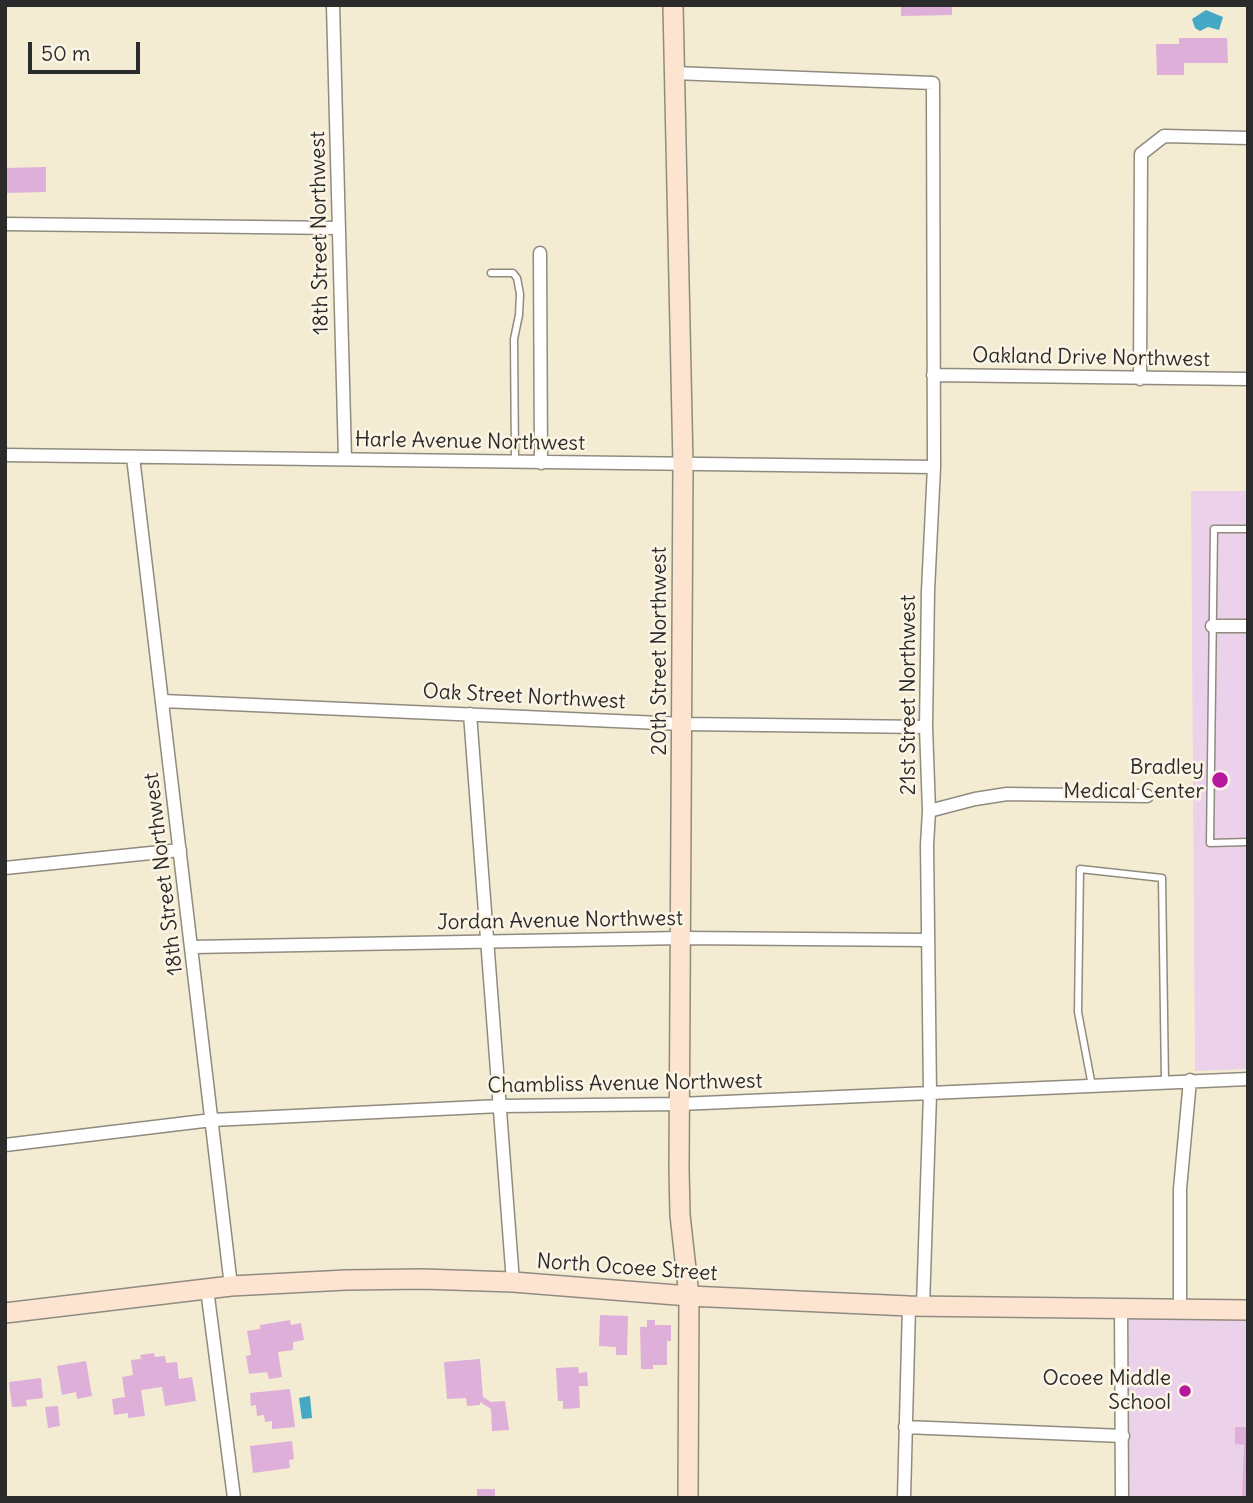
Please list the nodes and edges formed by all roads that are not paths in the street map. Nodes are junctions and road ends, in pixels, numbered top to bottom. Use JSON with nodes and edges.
{"nodes":[{"id":1,"x":333,"y":5,"type":"edge"},
{"id":2,"x":673,"y":5,"type":"edge"},
{"id":3,"x":674,"y":73,"type":"junction"},
{"id":4,"x":1248,"y":138,"type":"edge"},
{"id":5,"x":5,"y":224,"type":"edge"},
{"id":6,"x":340,"y":228,"type":"junction"},
{"id":7,"x":540,"y":253,"type":"dead end"},
{"id":8,"x":491,"y":273,"type":"dead end"},
{"id":9,"x":933,"y":375,"type":"junction"},
{"id":10,"x":1140,"y":379,"type":"junction"},
{"id":11,"x":1248,"y":379,"type":"edge"},
{"id":12,"x":5,"y":455,"type":"edge"},
{"id":13,"x":133,"y":457,"type":"junction"},
{"id":14,"x":345,"y":459,"type":"junction"},
{"id":15,"x":515,"y":462,"type":"junction"},
{"id":16,"x":541,"y":463,"type":"junction"},
{"id":17,"x":683,"y":465,"type":"junction"},
{"id":18,"x":934,"y":467,"type":"junction"},
{"id":19,"x":1248,"y":529,"type":"edge"},
{"id":20,"x":1212,"y":626,"type":"junction"},
{"id":21,"x":1248,"y":626,"type":"edge"},
{"id":22,"x":163,"y":701,"type":"junction"},
{"id":23,"x":470,"y":714,"type":"junction"},
{"id":24,"x":682,"y":724,"type":"junction"},
{"id":25,"x":926,"y":727,"type":"junction"},
{"id":26,"x":1147,"y":796,"type":"dead end"},
{"id":27,"x":929,"y":811,"type":"junction"},
{"id":28,"x":1248,"y":842,"type":"edge"},
{"id":29,"x":180,"y":850,"type":"junction"},
{"id":30,"x":5,"y":868,"type":"edge"},
{"id":31,"x":682,"y":938,"type":"junction"},
{"id":32,"x":928,"y":940,"type":"junction"},
{"id":33,"x":486,"y":942,"type":"junction"},
{"id":34,"x":192,"y":947,"type":"junction"},
{"id":35,"x":1248,"y":1079,"type":"edge"},
{"id":36,"x":1190,"y":1080,"type":"junction"},
{"id":37,"x":1165,"y":1082,"type":"junction"},
{"id":38,"x":1092,"y":1086,"type":"junction"},
{"id":39,"x":930,"y":1094,"type":"junction"},
{"id":40,"x":680,"y":1104,"type":"junction"},
{"id":41,"x":500,"y":1106,"type":"junction"},
{"id":42,"x":212,"y":1119,"type":"junction"},
{"id":43,"x":5,"y":1145,"type":"edge"},
{"id":44,"x":513,"y":1282,"type":"junction"},
{"id":45,"x":231,"y":1286,"type":"junction"},
{"id":46,"x":207,"y":1289,"type":"junction"},
{"id":47,"x":689,"y":1296,"type":"junction"},
{"id":48,"x":916,"y":1306,"type":"junction"},
{"id":49,"x":1121,"y":1307,"type":"junction"},
{"id":50,"x":1180,"y":1308,"type":"junction"},
{"id":51,"x":1248,"y":1310,"type":"edge"},
{"id":52,"x":5,"y":1313,"type":"edge"},
{"id":53,"x":905,"y":1427,"type":"junction"},
{"id":54,"x":1123,"y":1436,"type":"junction"},
{"id":55,"x":234,"y":1498,"type":"edge"},
{"id":56,"x":688,"y":1498,"type":"edge"},
{"id":57,"x":905,"y":1498,"type":"edge"},
{"id":58,"x":1122,"y":1498,"type":"edge"}],
"edges":[{"from":1,"to":6,"type":"street","name":"18th Street Northwest"},
{"from":2,"to":3,"type":"street","name":"20th Street Northwest"},
{"from":3,"to":9,"type":"street","name":"21st Street Northwest"},
{"from":3,"to":17,"type":"street","name":"20th Street Northwest"},
{"from":4,"to":10,"type":"street"},
{"from":5,"to":6,"type":"street"},
{"from":6,"to":14,"type":"street","name":"18th Street Northwest"},
{"from":7,"to":16,"type":"street"},
{"from":8,"to":15,"type":"lane"},
{"from":9,"to":10,"type":"street","name":"Oakland Drive Northwest"},
{"from":9,"to":18,"type":"street","name":"21st Street Northwest"},
{"from":10,"to":11,"type":"street","name":"Oakland Drive Northwest"},
{"from":12,"to":13,"type":"street","name":"Harle Avenue Northwest"},
{"from":13,"to":14,"type":"street","name":"Harle Avenue Northwest"},
{"from":13,"to":22,"type":"street","name":"18th Street Northwest"},
{"from":14,"to":15,"type":"street","name":"Harle Avenue Northwest"},
{"from":15,"to":16,"type":"street","name":"Harle Avenue Northwest"},
{"from":16,"to":17,"type":"street","name":"Harle Avenue Northwest"},
{"from":17,"to":18,"type":"street","name":"Harle Avenue Northwest"},
{"from":17,"to":24,"type":"street","name":"20th Street Northwest"},
{"from":18,"to":25,"type":"street","name":"21st Street Northwest"},
{"from":19,"to":20,"type":"lane"},
{"from":20,"to":21,"type":"street"},
{"from":20,"to":28,"type":"lane"},
{"from":22,"to":23,"type":"street","name":"Oak Street Northwest"},
{"from":22,"to":29,"type":"street","name":"18th Street Northwest"},
{"from":23,"to":24,"type":"street","name":"Oak Street Northwest"},
{"from":23,"to":33,"type":"street"},
{"from":24,"to":25,"type":"street","name":"Oak Street Northwest"},
{"from":24,"to":31,"type":"street","name":"20th Street Northwest"},
{"from":25,"to":27,"type":"street","name":"21st Street Northwest"},
{"from":26,"to":27,"type":"street"},
{"from":27,"to":32,"type":"street","name":"21st Street Northwest"},
{"from":29,"to":30,"type":"street"},
{"from":29,"to":34,"type":"street","name":"18th Street Northwest"},
{"from":31,"to":32,"type":"street","name":"Jordan Avenue Northwest"},
{"from":31,"to":33,"type":"street","name":"Jordan Avenue Northwest"},
{"from":31,"to":40,"type":"street","name":"20th Street Northwest"},
{"from":32,"to":39,"type":"street","name":"21st Street Northwest"},
{"from":33,"to":34,"type":"street","name":"Jordan Avenue Northwest"},
{"from":33,"to":41,"type":"street"},
{"from":34,"to":42,"type":"street","name":"18th Street Northwest"},
{"from":35,"to":36,"type":"street","name":"Chambliss Avenue Northwest"},
{"from":36,"to":37,"type":"street","name":"Chambliss Avenue Northwest"},
{"from":36,"to":50,"type":"street"},
{"from":37,"to":38,"type":"street","name":"Chambliss Avenue Northwest"},
{"from":37,"to":38,"type":"lane"},
{"from":38,"to":39,"type":"street","name":"Chambliss Avenue Northwest"},
{"from":39,"to":40,"type":"street","name":"Chambliss Avenue Northwest"},
{"from":39,"to":48,"type":"street","name":"21st Street Northwest"},
{"from":40,"to":41,"type":"street","name":"Chambliss Avenue Northwest"},
{"from":40,"to":47,"type":"street","name":"20th Street Northwest"},
{"from":41,"to":42,"type":"street","name":"Chambliss Avenue Northwest"},
{"from":41,"to":44,"type":"street"},
{"from":42,"to":43,"type":"street","name":"Chambliss Avenue Northwest"},
{"from":42,"to":45,"type":"street","name":"18th Street Northwest"},
{"from":44,"to":45,"type":"street","name":"North Ocoee Street"},
{"from":44,"to":47,"type":"street","name":"North Ocoee Street"},
{"from":45,"to":46,"type":"street","name":"North Ocoee Street"},
{"from":46,"to":52,"type":"street","name":"North Ocoee Street"},
{"from":46,"to":55,"type":"street"},
{"from":47,"to":48,"type":"street","name":"North Ocoee Street"},
{"from":47,"to":56,"type":"street","name":"20th Street Northwest"},
{"from":48,"to":49,"type":"street","name":"North Ocoee Street"},
{"from":48,"to":53,"type":"street","name":"21st Street Northwest"},
{"from":49,"to":50,"type":"street","name":"North Ocoee Street"},
{"from":49,"to":54,"type":"street"},
{"from":50,"to":51,"type":"street","name":"North Ocoee Street"},
{"from":53,"to":54,"type":"street"},
{"from":53,"to":57,"type":"street","name":"21st Street Northwest"},
{"from":54,"to":58,"type":"street"}]}
